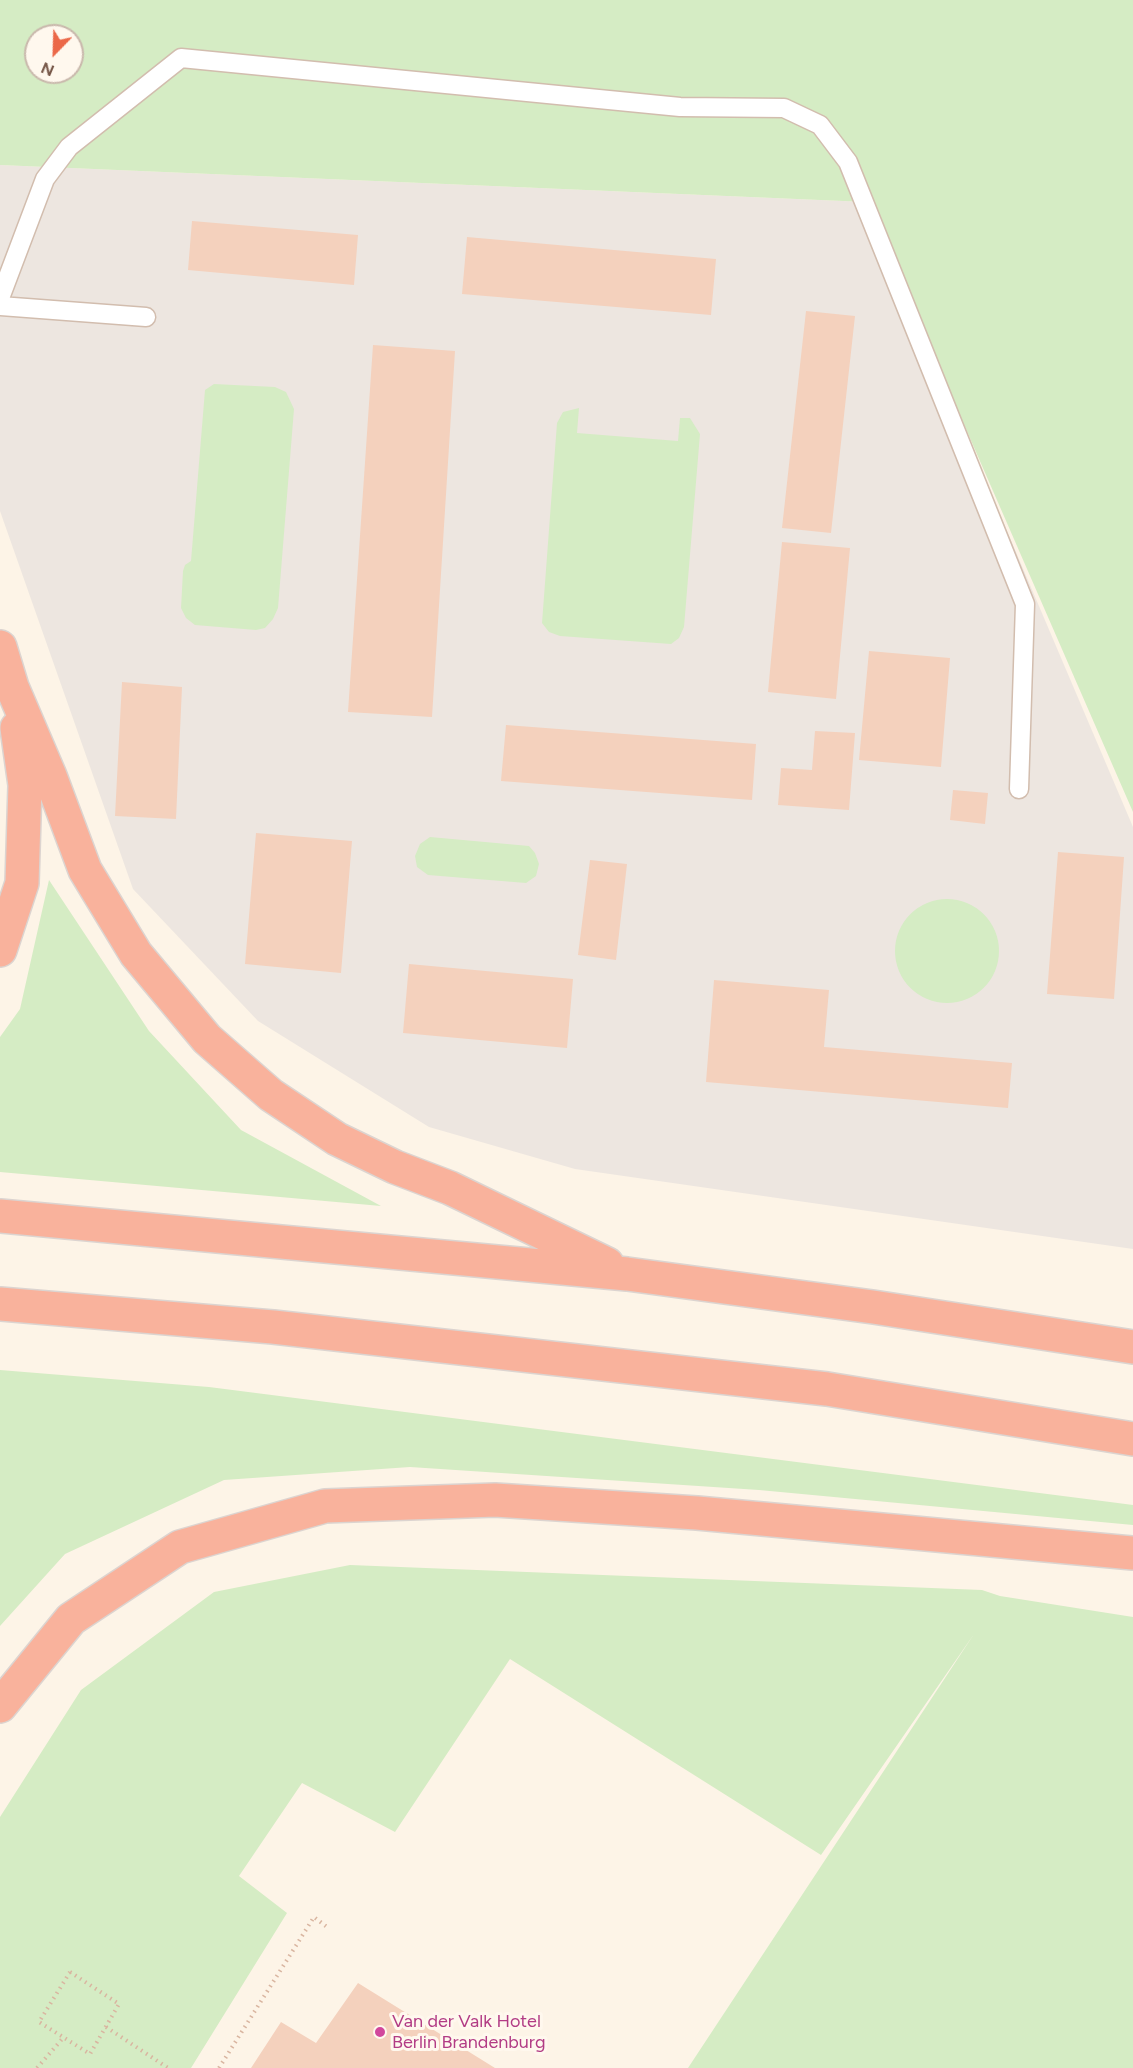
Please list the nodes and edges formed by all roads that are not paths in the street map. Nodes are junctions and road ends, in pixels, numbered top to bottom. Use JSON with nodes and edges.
{"nodes":[{"id":1,"x":0,"y":298,"type":"edge"},
{"id":2,"x":0,"y":306,"type":"edge"},
{"id":3,"x":146,"y":317,"type":"dead end"},
{"id":4,"x":0,"y":647,"type":"edge"},
{"id":5,"x":12,"y":687,"type":"junction"},
{"id":6,"x":1019,"y":789,"type":"dead end"},
{"id":7,"x":0,"y":950,"type":"edge"},
{"id":8,"x":0,"y":1216,"type":"edge"},
{"id":9,"x":627,"y":1274,"type":"junction"},
{"id":10,"x":0,"y":1304,"type":"edge"},
{"id":11,"x":1133,"y":1347,"type":"edge"},
{"id":12,"x":1133,"y":1439,"type":"edge"},
{"id":13,"x":1133,"y":1552,"type":"edge"},
{"id":14,"x":0,"y":1707,"type":"edge"}],
"edges":[{"from":1,"to":6,"type":"lane"},
{"from":2,"to":3,"type":"lane"},
{"from":4,"to":5,"type":"highway"},
{"from":5,"to":7,"type":"highway"},
{"from":5,"to":9,"type":"highway"},
{"from":8,"to":9,"type":"highway"},
{"from":9,"to":11,"type":"highway"},
{"from":10,"to":12,"type":"highway"},
{"from":13,"to":14,"type":"highway"}]}
